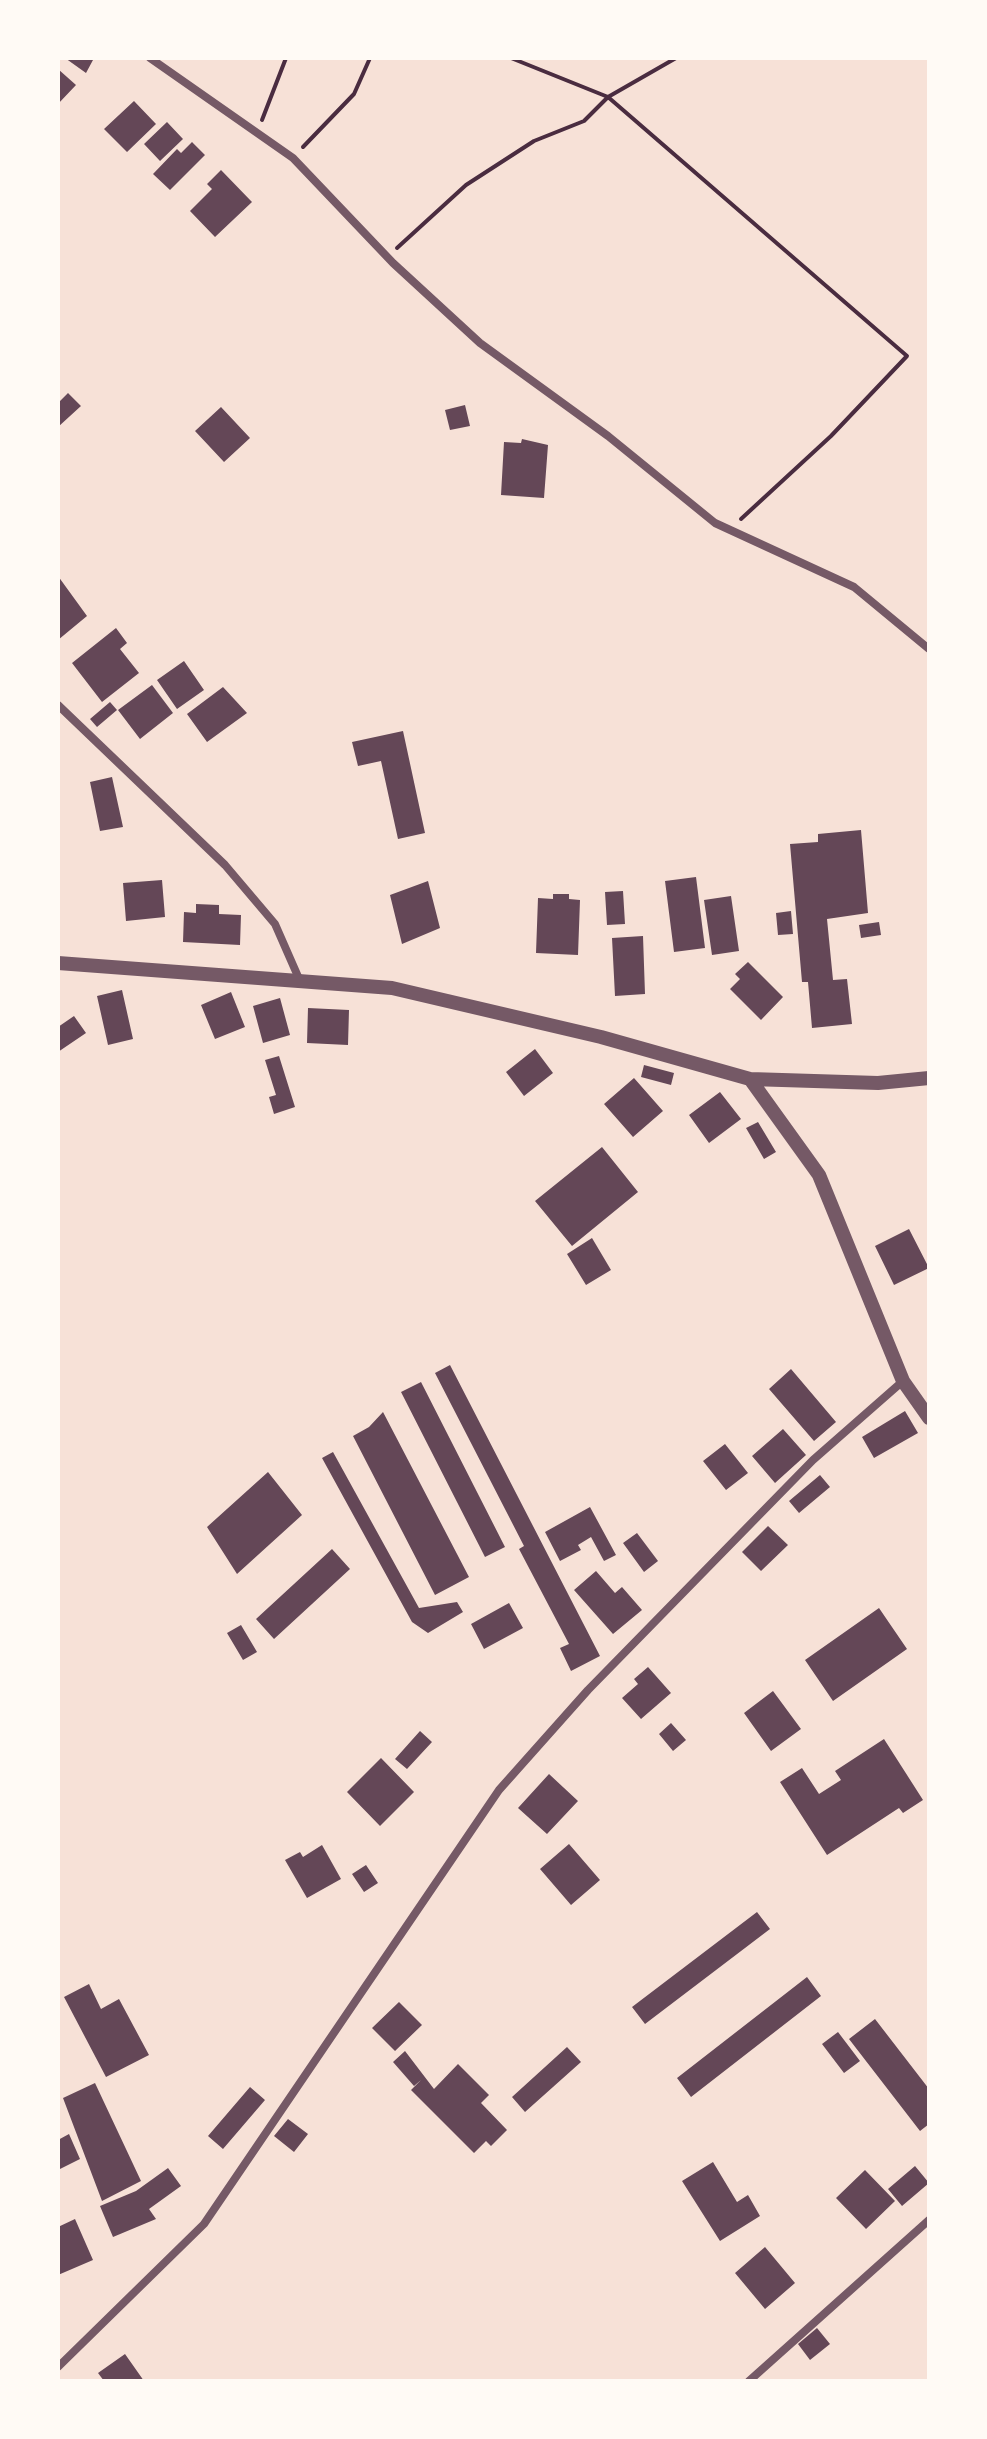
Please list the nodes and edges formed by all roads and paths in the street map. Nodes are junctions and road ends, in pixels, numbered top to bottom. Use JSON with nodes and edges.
{"nodes":[{"id":1,"x":150,"y":58,"type":"edge"},
{"id":2,"x":286,"y":58,"type":"edge"},
{"id":3,"x":370,"y":58,"type":"edge"},
{"id":4,"x":511,"y":58,"type":"edge"},
{"id":5,"x":676,"y":58,"type":"edge"},
{"id":6,"x":608,"y":97,"type":"junction"},
{"id":7,"x":257,"y":133,"type":"junction"},
{"id":8,"x":293,"y":158,"type":"junction"},
{"id":9,"x":386,"y":257,"type":"junction"},
{"id":10,"x":729,"y":529,"type":"junction"},
{"id":11,"x":929,"y":649,"type":"edge"},
{"id":12,"x":58,"y":705,"type":"edge"},
{"id":13,"x":58,"y":963,"type":"edge"},
{"id":14,"x":300,"y":981,"type":"junction"},
{"id":15,"x":929,"y":1078,"type":"edge"},
{"id":16,"x":750,"y":1079,"type":"junction"},
{"id":17,"x":903,"y":1381,"type":"junction"},
{"id":18,"x":929,"y":1418,"type":"edge"},
{"id":19,"x":929,"y":2220,"type":"edge"},
{"id":20,"x":58,"y":2367,"type":"edge"},
{"id":21,"x":749,"y":2381,"type":"edge"}],
"edges":[{"from":1,"to":7,"type":"street"},
{"from":2,"to":7,"type":"path"},
{"from":3,"to":8,"type":"path"},
{"from":4,"to":6,"type":"path"},
{"from":5,"to":6,"type":"path"},
{"from":6,"to":9,"type":"path"},
{"from":6,"to":10,"type":"path"},
{"from":7,"to":8,"type":"street"},
{"from":8,"to":9,"type":"street"},
{"from":9,"to":10,"type":"street"},
{"from":10,"to":11,"type":"street"},
{"from":12,"to":14,"type":"street"},
{"from":13,"to":14,"type":"street"},
{"from":14,"to":16,"type":"street"},
{"from":15,"to":16,"type":"street"},
{"from":16,"to":17,"type":"street"},
{"from":17,"to":18,"type":"street"},
{"from":17,"to":20,"type":"street"},
{"from":19,"to":21,"type":"street"}]}
